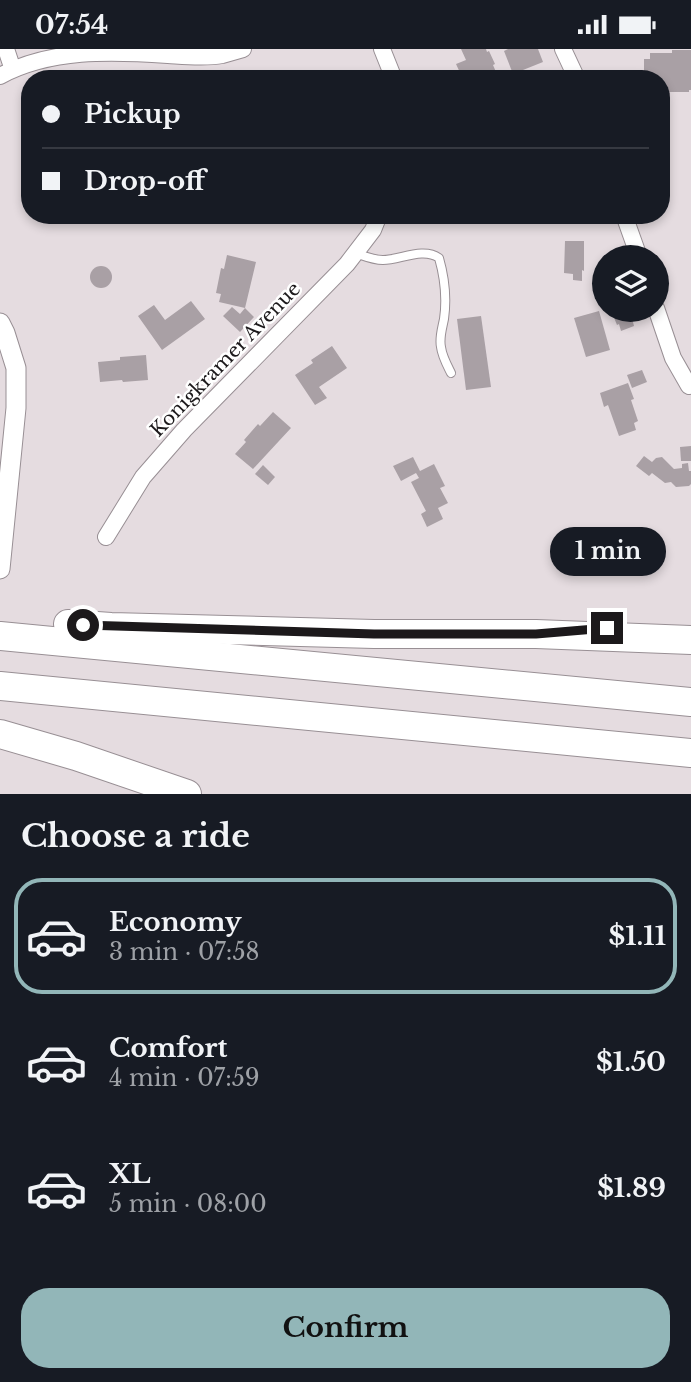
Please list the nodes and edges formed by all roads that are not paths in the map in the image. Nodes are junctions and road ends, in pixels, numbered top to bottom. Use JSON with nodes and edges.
{"nodes":[{"id":1,"x":6,"y":49,"type":"edge"},
{"id":2,"x":243,"y":49,"type":"edge"},
{"id":3,"x":382,"y":49,"type":"edge"},
{"id":4,"x":563,"y":49,"type":"edge"},
{"id":5,"x":390,"y":70,"type":"edge"},
{"id":6,"x":573,"y":70,"type":"edge"},
{"id":7,"x":6,"y":71,"type":"edge"},
{"id":8,"x":375,"y":224,"type":"edge"},
{"id":9,"x":627,"y":224,"type":"edge"},
{"id":10,"x":635,"y":245,"type":"edge"},
{"id":11,"x":355,"y":253,"type":"junction"},
{"id":12,"x":661,"y":322,"type":"edge"},
{"id":13,"x":0,"y":323,"type":"edge"},
{"id":14,"x":451,"y":373,"type":"dead end"},
{"id":15,"x":689,"y":386,"type":"dead end"},
{"id":16,"x":106,"y":537,"type":"dead end"},
{"id":17,"x":0,"y":569,"type":"edge"},
{"id":18,"x":0,"y":619,"type":"edge"},
{"id":19,"x":691,"y":622,"type":"edge"},
{"id":20,"x":536,"y":634,"type":"junction"},
{"id":21,"x":0,"y":636,"type":"edge"},
{"id":22,"x":691,"y":640,"type":"edge"},
{"id":23,"x":0,"y":686,"type":"edge"},
{"id":24,"x":691,"y":702,"type":"edge"},
{"id":25,"x":0,"y":734,"type":"edge"},
{"id":26,"x":691,"y":753,"type":"edge"},
{"id":27,"x":182,"y":793,"type":"edge"}],
"edges":[{"from":1,"to":7,"type":"street"},
{"from":2,"to":7,"type":"street"},
{"from":3,"to":5,"type":"street"},
{"from":4,"to":6,"type":"street"},
{"from":8,"to":11,"type":"street","name":"Konigkramer Avenue"},
{"from":9,"to":10,"type":"street"},
{"from":11,"to":14,"type":"lane"},
{"from":11,"to":16,"type":"street","name":"Konigkramer Avenue"},
{"from":12,"to":15,"type":"street"},
{"from":13,"to":17,"type":"street"},
{"from":18,"to":20,"type":"highway"},
{"from":19,"to":20,"type":"highway"},
{"from":20,"to":22,"type":"highway"},
{"from":21,"to":24,"type":"highway"},
{"from":23,"to":26,"type":"highway"},
{"from":25,"to":27,"type":"highway"}]}
